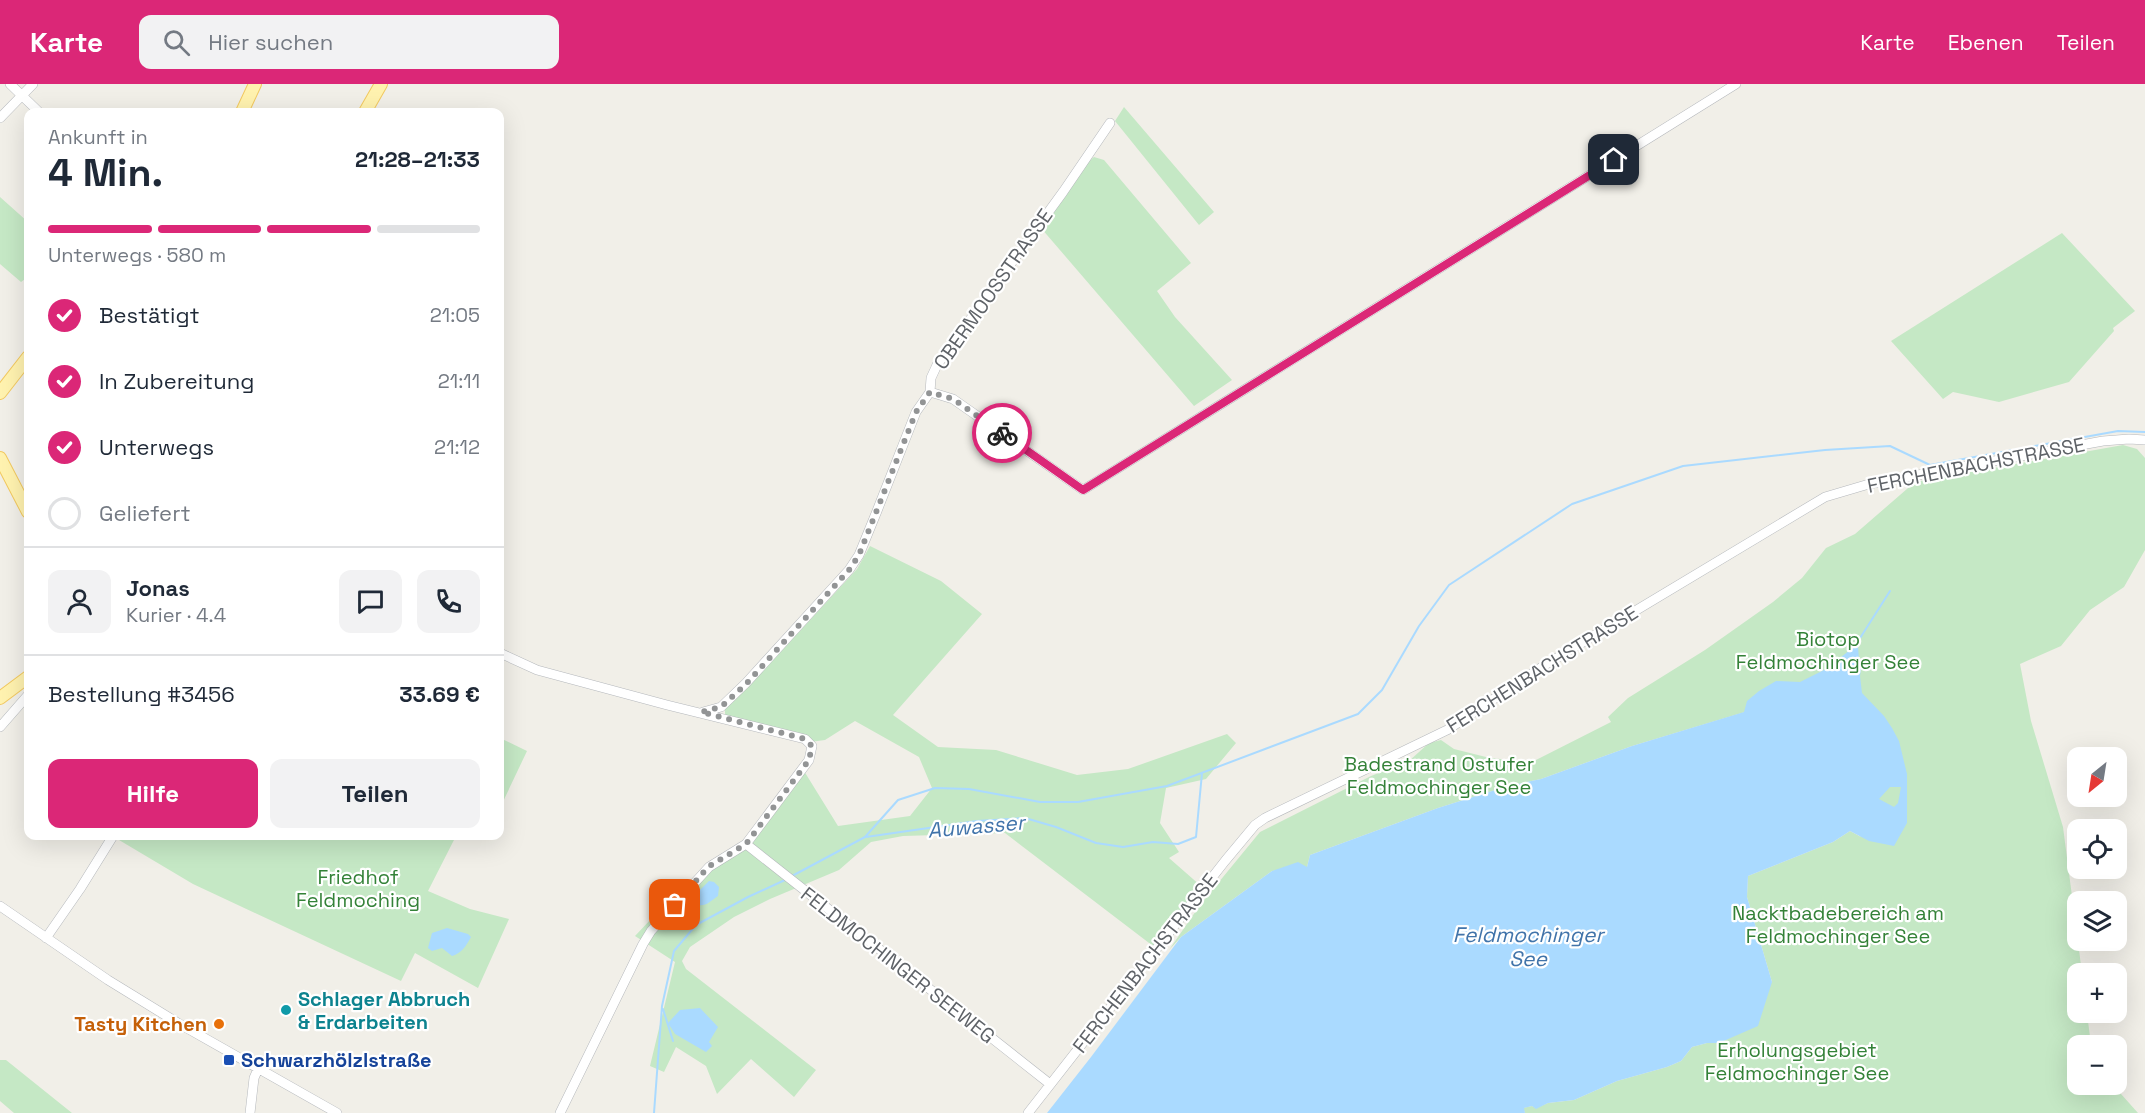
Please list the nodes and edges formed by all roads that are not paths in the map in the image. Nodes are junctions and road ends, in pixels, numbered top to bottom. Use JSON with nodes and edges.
{"nodes":[{"id":1,"x":10,"y":84,"type":"edge"},
{"id":2,"x":33,"y":84,"type":"edge"},
{"id":3,"x":255,"y":84,"type":"edge"},
{"id":4,"x":381,"y":84,"type":"edge"},
{"id":5,"x":1736,"y":84,"type":"edge"},
{"id":6,"x":22,"y":96,"type":"junction"},
{"id":7,"x":35,"y":108,"type":"edge"},
{"id":8,"x":244,"y":108,"type":"edge"},
{"id":9,"x":367,"y":108,"type":"edge"},
{"id":10,"x":0,"y":118,"type":"edge"},
{"id":11,"x":1110,"y":123,"type":"dead end"},
{"id":12,"x":24,"y":362,"type":"edge"},
{"id":13,"x":930,"y":392,"type":"junction"},
{"id":14,"x":0,"y":393,"type":"edge"},
{"id":15,"x":2145,"y":440,"type":"edge"},
{"id":16,"x":0,"y":458,"type":"edge"},
{"id":17,"x":24,"y":504,"type":"edge"},
{"id":18,"x":504,"y":655,"type":"edge"},
{"id":19,"x":24,"y":680,"type":"edge"},
{"id":20,"x":0,"y":698,"type":"edge"},
{"id":21,"x":24,"y":700,"type":"edge"},
{"id":22,"x":701,"y":712,"type":"junction"},
{"id":23,"x":0,"y":726,"type":"edge"},
{"id":24,"x":111,"y":840,"type":"edge"},
{"id":25,"x":746,"y":844,"type":"junction"},
{"id":26,"x":0,"y":906,"type":"edge"},
{"id":27,"x":46,"y":938,"type":"junction"},
{"id":28,"x":258,"y":1069,"type":"junction"},
{"id":29,"x":1050,"y":1084,"type":"junction"},
{"id":30,"x":250,"y":1113,"type":"edge"},
{"id":31,"x":337,"y":1113,"type":"edge"},
{"id":32,"x":560,"y":1113,"type":"edge"},
{"id":33,"x":1028,"y":1113,"type":"edge"}],
"edges":[{"from":1,"to":6,"type":"street"},
{"from":2,"to":6,"type":"street"},
{"from":3,"to":8,"type":"main road"},
{"from":4,"to":9,"type":"main road"},
{"from":5,"to":13,"type":"street"},
{"from":6,"to":7,"type":"street"},
{"from":6,"to":10,"type":"street"},
{"from":11,"to":13,"type":"street","name":"OBERMOOSSTRASSE"},
{"from":12,"to":14,"type":"main road"},
{"from":13,"to":22,"type":"street","name":"OBERMOOSSTRASSE"},
{"from":15,"to":29,"type":"street","name":"FERCHENBACHSTRASSE"},
{"from":16,"to":17,"type":"main road"},
{"from":18,"to":22,"type":"street"},
{"from":19,"to":20,"type":"main road"},
{"from":21,"to":23,"type":"street"},
{"from":22,"to":25,"type":"street"},
{"from":24,"to":27,"type":"street"},
{"from":25,"to":29,"type":"street","name":"FELDMOCHINGER SEEWEG"},
{"from":25,"to":32,"type":"street"},
{"from":26,"to":27,"type":"street"},
{"from":27,"to":28,"type":"street"},
{"from":28,"to":30,"type":"street"},
{"from":28,"to":31,"type":"street"},
{"from":29,"to":33,"type":"street","name":"FERCHENBACHSTRASSE"}]}
